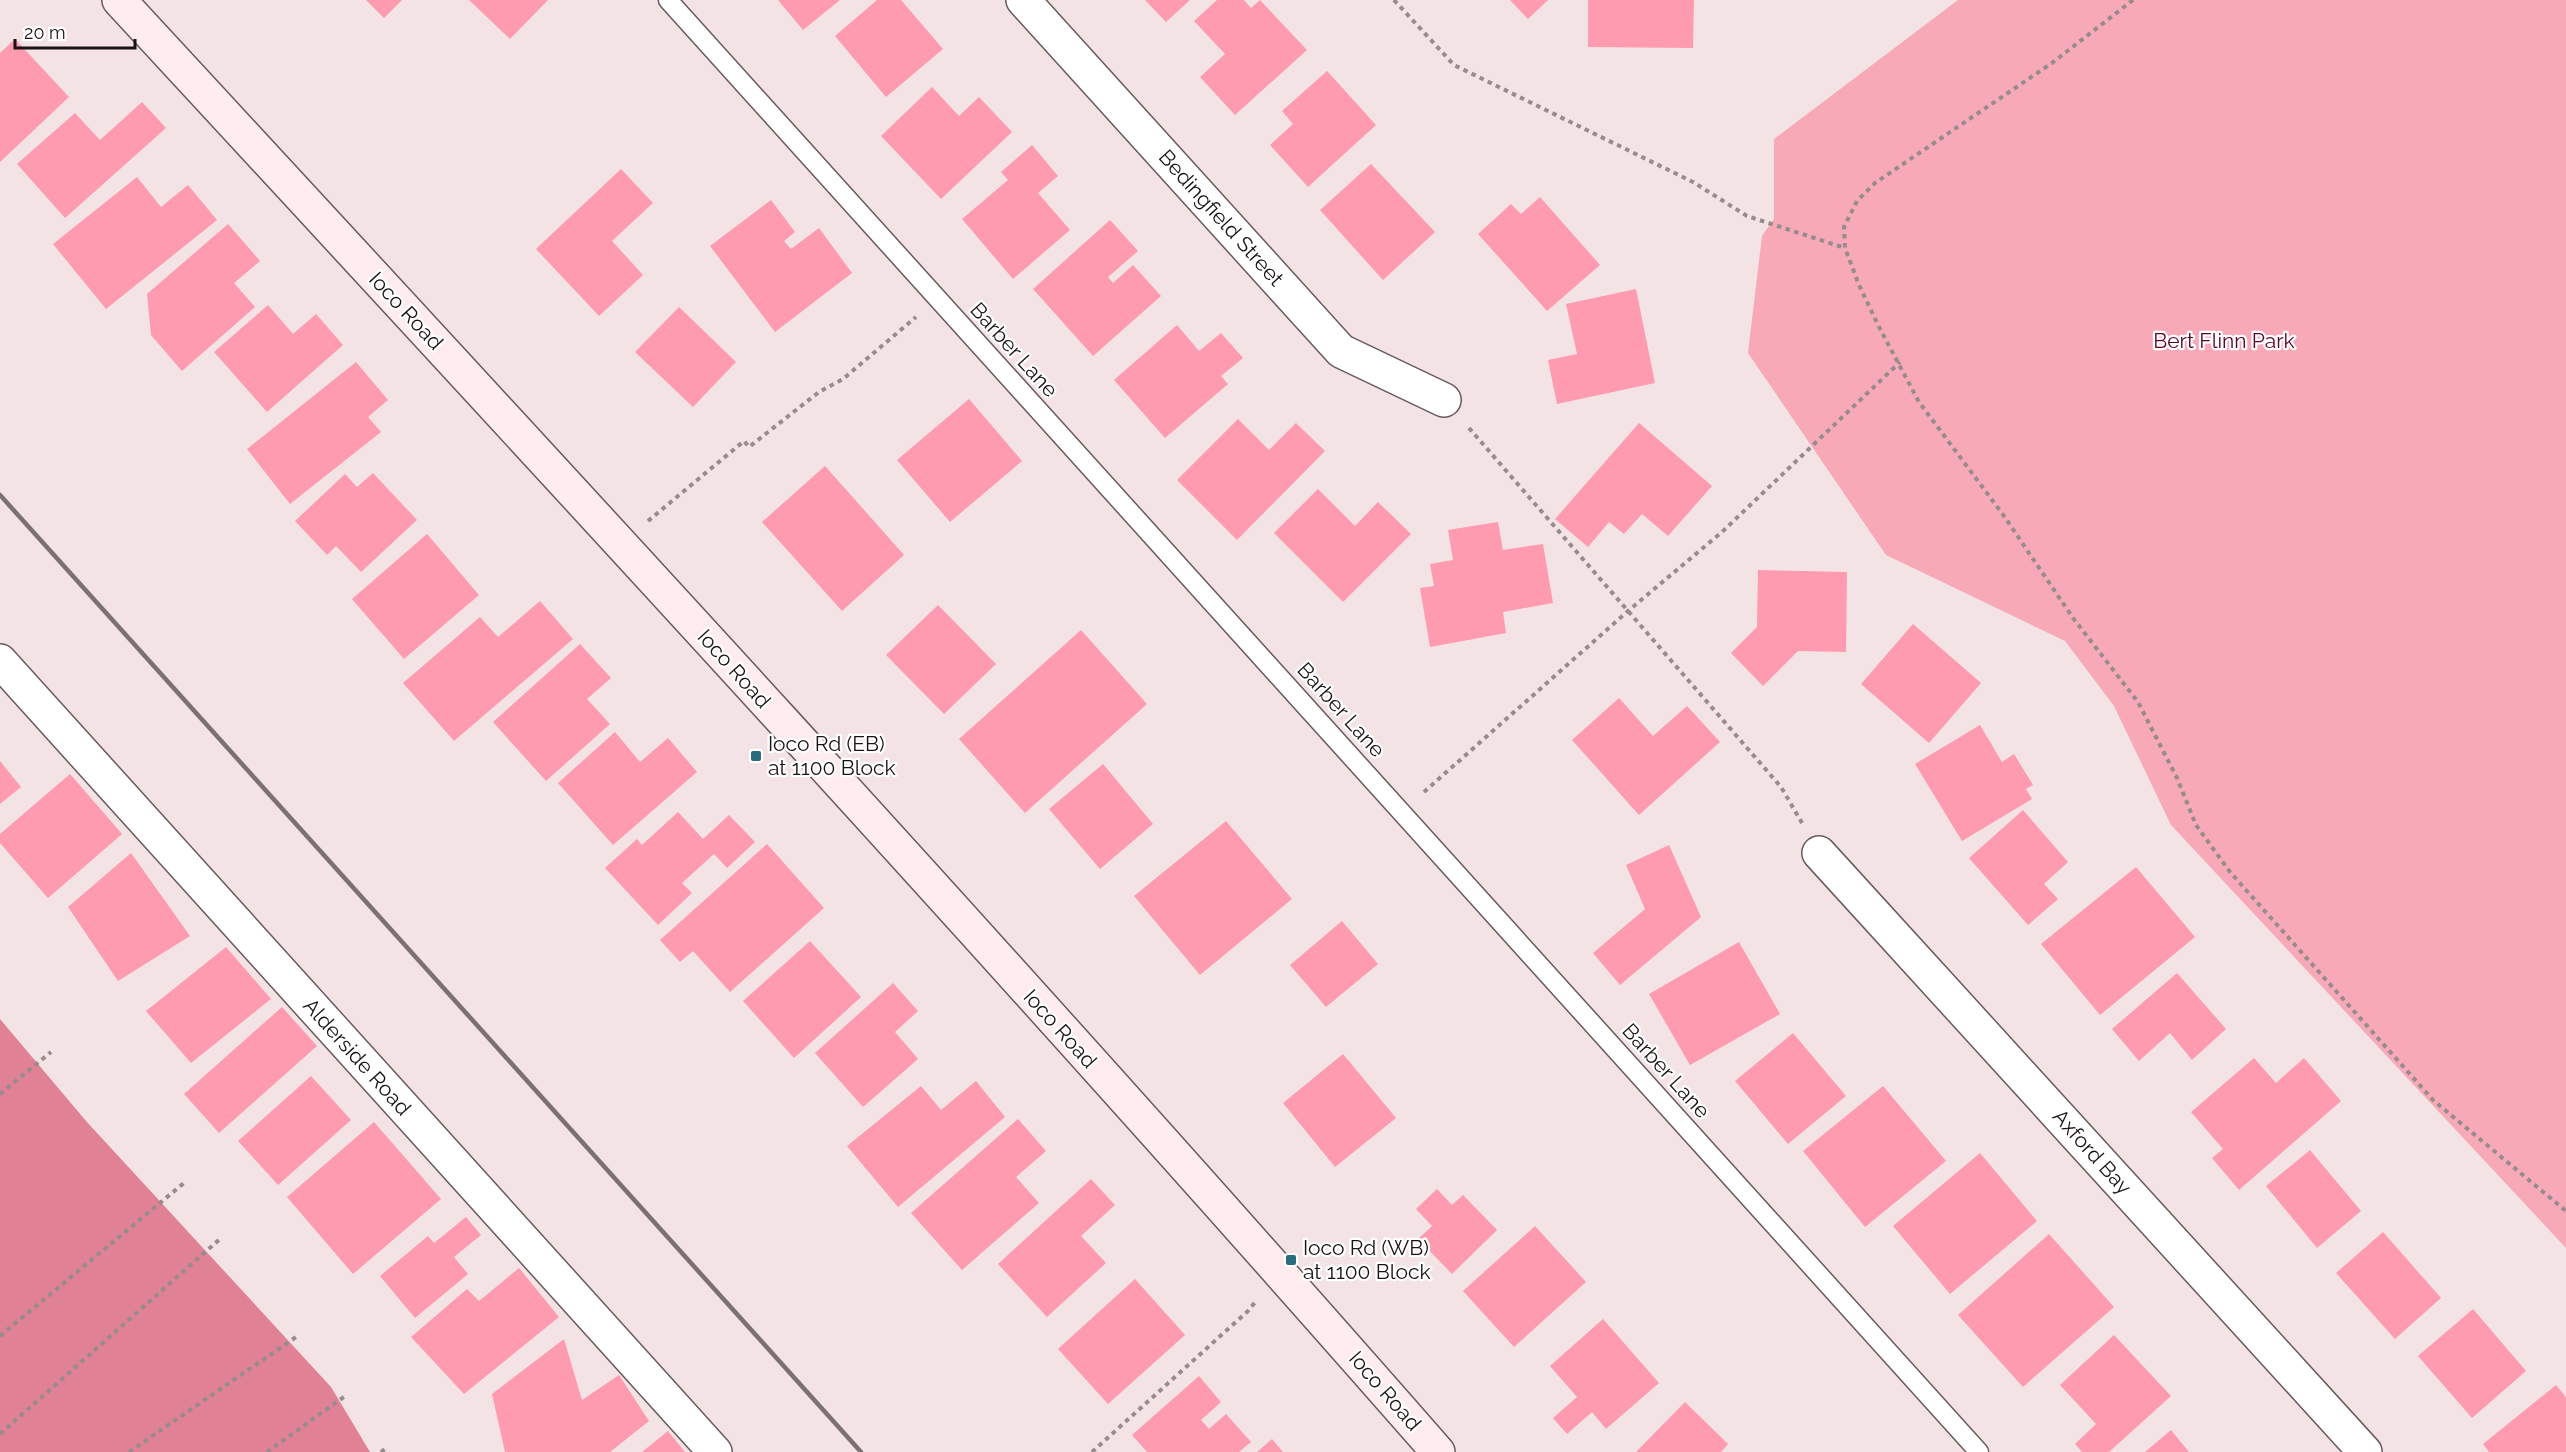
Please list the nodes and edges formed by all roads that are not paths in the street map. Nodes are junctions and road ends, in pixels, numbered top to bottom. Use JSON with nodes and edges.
{"nodes":[{"id":1,"x":119,"y":0,"type":"edge"},
{"id":2,"x":668,"y":0,"type":"edge"},
{"id":3,"x":1023,"y":0,"type":"edge"},
{"id":4,"x":1444,"y":400,"type":"road end"},
{"id":5,"x":0,"y":661,"type":"edge"},
{"id":6,"x":1819,"y":853,"type":"road end"},
{"id":7,"x":715,"y":1452,"type":"edge"},
{"id":8,"x":1438,"y":1452,"type":"edge"},
{"id":9,"x":1979,"y":1452,"type":"edge"},
{"id":10,"x":2365,"y":1452,"type":"edge"}],
"edges":[{"from":1,"to":8,"type":"main road","name":"Ioco Road"},
{"from":2,"to":9,"type":"lane","name":"Barber Lane"},
{"from":3,"to":4,"type":"street","name":"Bedingfield Street"},
{"from":5,"to":7,"type":"street","name":"Alderside Road"},
{"from":6,"to":10,"type":"street","name":"Axford Bay"}]}
